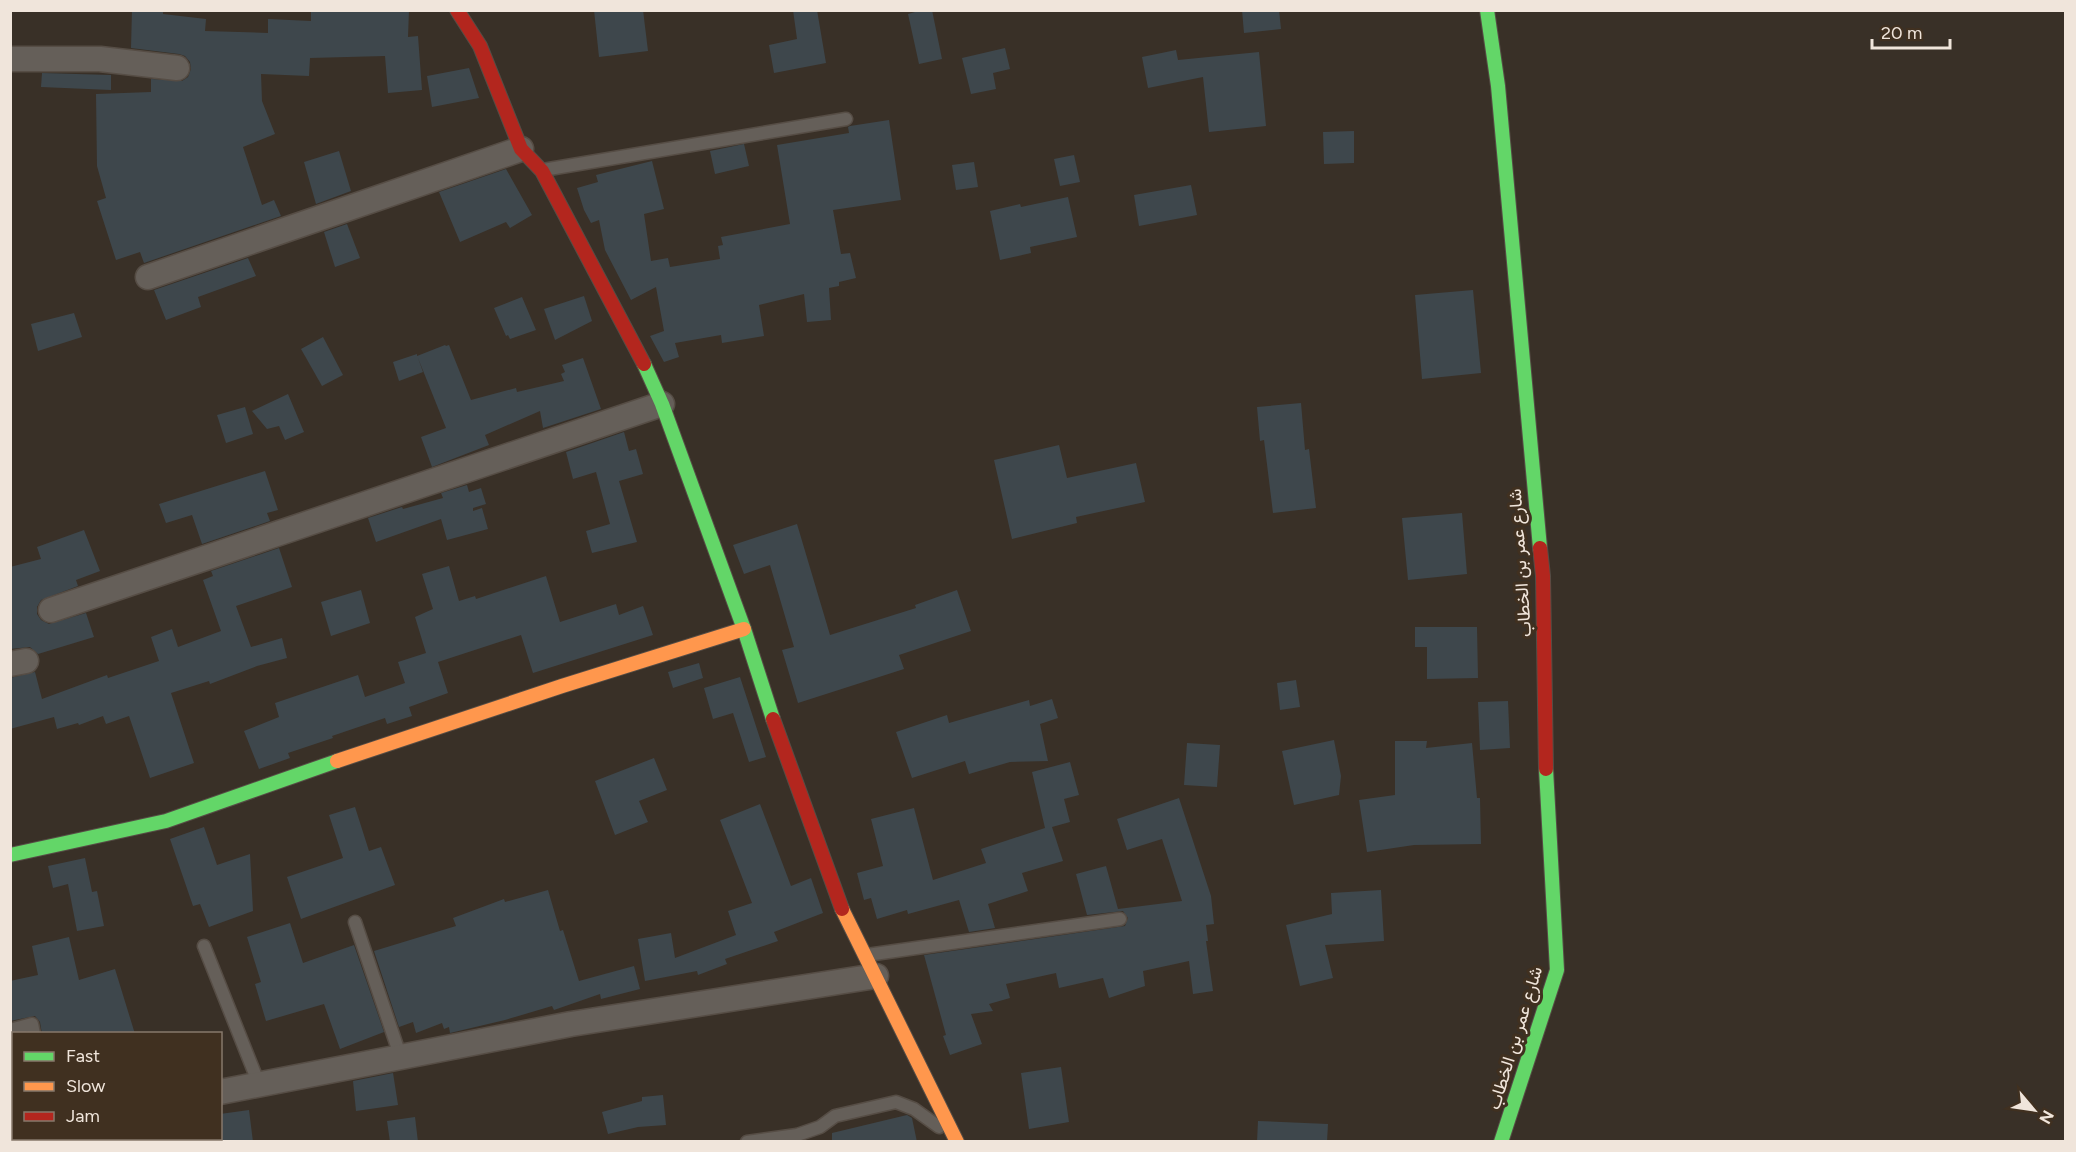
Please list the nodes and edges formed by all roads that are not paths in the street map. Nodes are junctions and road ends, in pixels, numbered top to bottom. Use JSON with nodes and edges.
{"nodes":[{"id":1,"x":457,"y":10,"type":"edge"},
{"id":2,"x":1487,"y":10,"type":"edge"},
{"id":3,"x":10,"y":59,"type":"edge"},
{"id":4,"x":177,"y":68,"type":"dead end"},
{"id":5,"x":846,"y":119,"type":"dead end"},
{"id":6,"x":521,"y":149,"type":"junction"},
{"id":7,"x":542,"y":171,"type":"junction"},
{"id":8,"x":148,"y":277,"type":"dead end"},
{"id":9,"x":662,"y":404,"type":"junction"},
{"id":10,"x":51,"y":610,"type":"dead end"},
{"id":11,"x":744,"y":629,"type":"junction"},
{"id":12,"x":10,"y":855,"type":"edge"},
{"id":13,"x":1120,"y":919,"type":"dead end"},
{"id":14,"x":355,"y":922,"type":"dead end"},
{"id":15,"x":204,"y":946,"type":"dead end"},
{"id":16,"x":871,"y":966,"type":"junction"},
{"id":17,"x":10,"y":1030,"type":"edge"},
{"id":18,"x":34,"y":1032,"type":"edge"},
{"id":19,"x":401,"y":1058,"type":"junction"},
{"id":20,"x":259,"y":1084,"type":"junction"},
{"id":21,"x":222,"y":1092,"type":"edge"},
{"id":22,"x":957,"y":1141,"type":"edge"},
{"id":23,"x":747,"y":1142,"type":"edge"},
{"id":24,"x":1501,"y":1142,"type":"edge"}],
"edges":[{"from":1,"to":6,"type":"street"},
{"from":2,"to":24,"type":"street","name":"شارع عمر بن الخطاب"},
{"from":3,"to":4,"type":"street"},
{"from":5,"to":7,"type":"lane"},
{"from":6,"to":7,"type":"street"},
{"from":6,"to":8,"type":"street"},
{"from":7,"to":9,"type":"street"},
{"from":9,"to":10,"type":"street"},
{"from":9,"to":11,"type":"street"},
{"from":11,"to":12,"type":"street"},
{"from":11,"to":16,"type":"street"},
{"from":13,"to":16,"type":"lane"},
{"from":14,"to":19,"type":"lane"},
{"from":15,"to":20,"type":"lane"},
{"from":16,"to":19,"type":"street"},
{"from":16,"to":22,"type":"street"},
{"from":17,"to":18,"type":"lane"},
{"from":19,"to":20,"type":"street"},
{"from":20,"to":21,"type":"street"},
{"from":22,"to":23,"type":"lane"}]}
